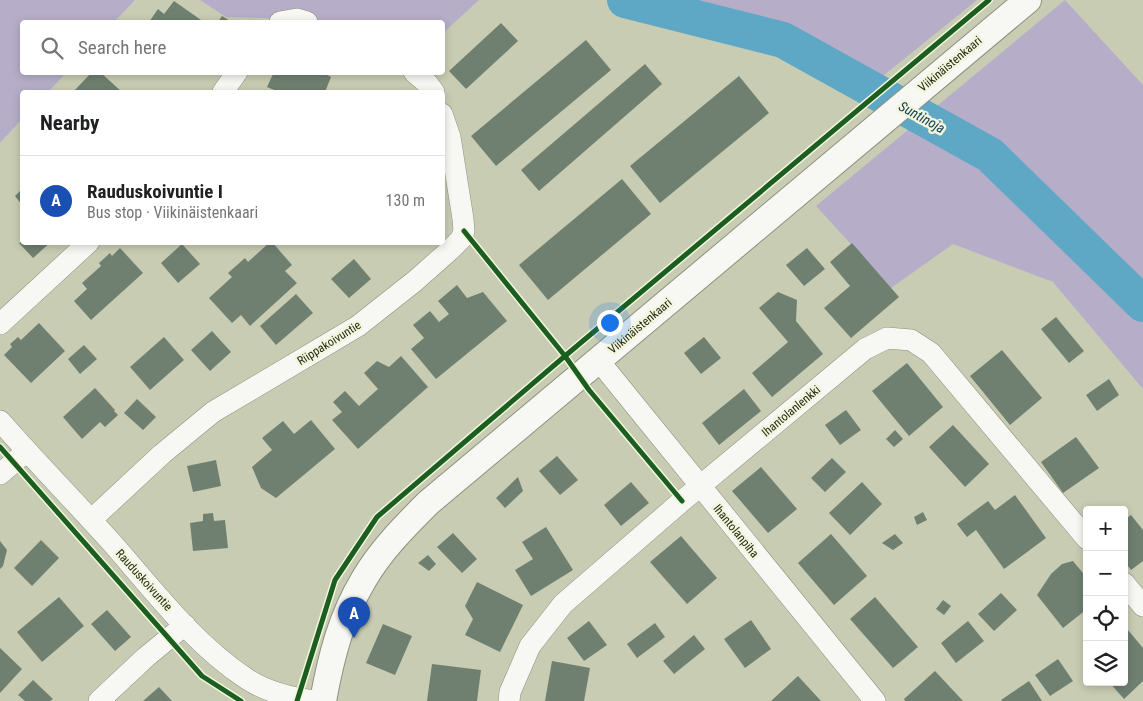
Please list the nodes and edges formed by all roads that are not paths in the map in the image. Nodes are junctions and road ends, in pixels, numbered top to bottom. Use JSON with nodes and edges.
{"nodes":[{"id":1,"x":1028,"y":0,"type":"edge"},
{"id":2,"x":236,"y":75,"type":"edge"},
{"id":3,"x":418,"y":75,"type":"edge"},
{"id":4,"x":224,"y":90,"type":"edge"},
{"id":5,"x":432,"y":90,"type":"edge"},
{"id":6,"x":445,"y":123,"type":"edge"},
{"id":7,"x":86,"y":245,"type":"edge"},
{"id":8,"x":0,"y":324,"type":"edge"},
{"id":9,"x":599,"y":361,"type":"junction"},
{"id":10,"x":0,"y":421,"type":"edge"},
{"id":11,"x":27,"y":451,"type":"junction"},
{"id":12,"x":0,"y":474,"type":"edge"},
{"id":13,"x":700,"y":487,"type":"junction"},
{"id":14,"x":91,"y":520,"type":"junction"},
{"id":15,"x":1083,"y":534,"type":"edge"},
{"id":16,"x":1128,"y":588,"type":"edge"},
{"id":17,"x":1143,"y":606,"type":"edge"},
{"id":18,"x":185,"y":625,"type":"junction"},
{"id":19,"x":99,"y":701,"type":"edge"},
{"id":20,"x":315,"y":701,"type":"edge"},
{"id":21,"x":323,"y":701,"type":"edge"},
{"id":22,"x":509,"y":701,"type":"edge"},
{"id":23,"x":876,"y":701,"type":"edge"}],
"edges":[{"from":1,"to":9,"type":"street","name":"Viikinäistenkaari"},
{"from":2,"to":4,"type":"street"},
{"from":3,"to":5,"type":"street"},
{"from":6,"to":14,"type":"street","name":"Riippakoivuntie"},
{"from":7,"to":8,"type":"street"},
{"from":9,"to":13,"type":"street","name":"Ihantolanpiha"},
{"from":9,"to":21,"type":"street","name":"Viikinäistenkaari"},
{"from":10,"to":11,"type":"street","name":"Rauduskoivuntie"},
{"from":11,"to":12,"type":"street"},
{"from":11,"to":14,"type":"street","name":"Rauduskoivuntie"},
{"from":13,"to":15,"type":"street","name":"Ihantolanlenkki"},
{"from":13,"to":22,"type":"street","name":"Ihantolanlenkki"},
{"from":13,"to":23,"type":"street","name":"Ihantolanpiha"},
{"from":14,"to":18,"type":"street","name":"Rauduskoivuntie"},
{"from":16,"to":17,"type":"street"},
{"from":18,"to":19,"type":"street"},
{"from":18,"to":20,"type":"street","name":"Rauduskoivuntie"}]}
